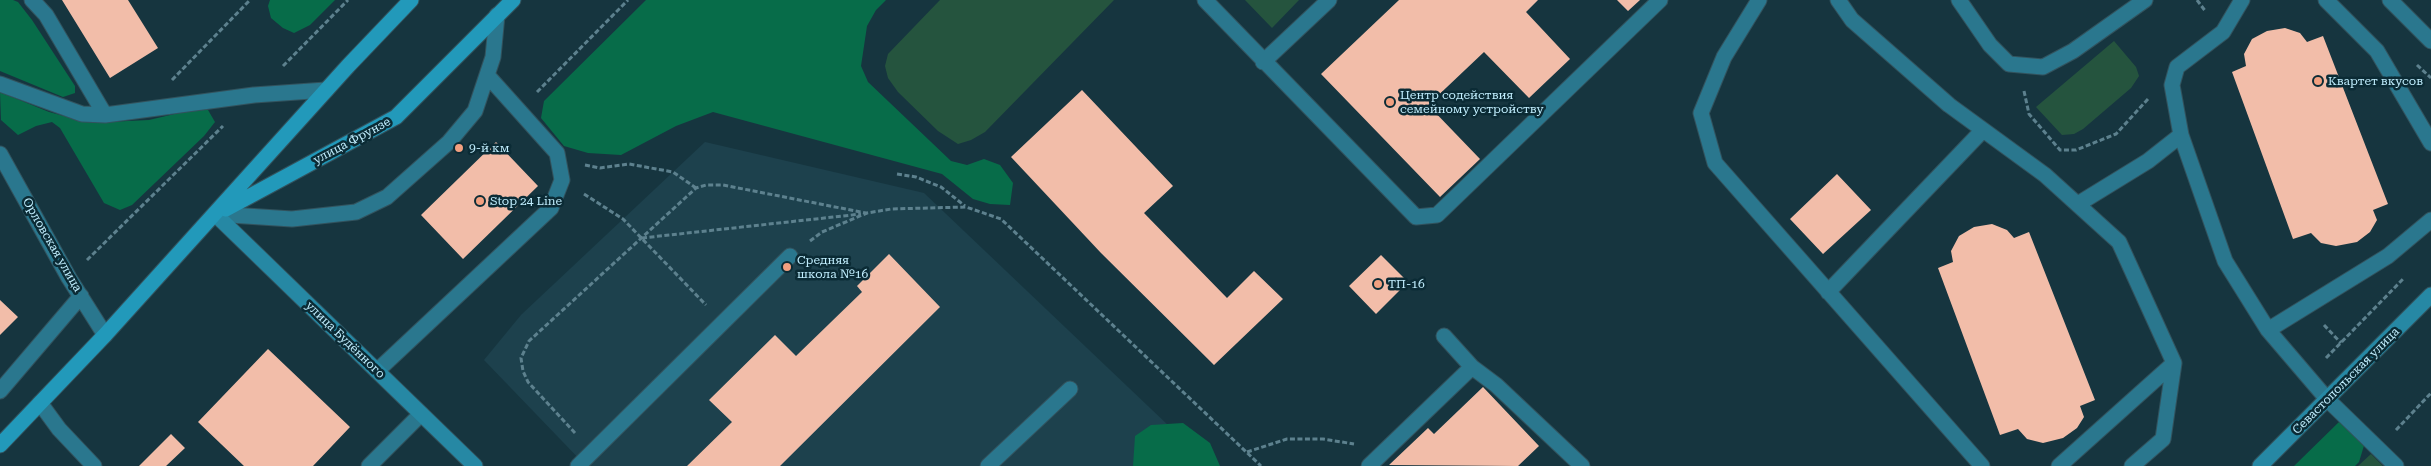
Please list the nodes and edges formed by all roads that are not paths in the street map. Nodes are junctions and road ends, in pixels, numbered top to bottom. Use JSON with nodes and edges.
{"nodes":[{"id":1,"x":32,"y":0,"type":"edge"},
{"id":2,"x":411,"y":0,"type":"edge"},
{"id":3,"x":512,"y":0,"type":"edge"},
{"id":4,"x":1205,"y":0,"type":"edge"},
{"id":5,"x":1329,"y":0,"type":"edge"},
{"id":6,"x":1660,"y":0,"type":"edge"},
{"id":7,"x":1759,"y":0,"type":"edge"},
{"id":8,"x":1838,"y":0,"type":"edge"},
{"id":9,"x":1958,"y":0,"type":"edge"},
{"id":10,"x":2145,"y":0,"type":"edge"},
{"id":11,"x":2242,"y":0,"type":"edge"},
{"id":12,"x":2326,"y":0,"type":"edge"},
{"id":13,"x":2390,"y":0,"type":"edge"},
{"id":14,"x":497,"y":15,"type":"junction"},
{"id":15,"x":2431,"y":41,"type":"edge"},
{"id":16,"x":1263,"y":62,"type":"junction"},
{"id":17,"x":487,"y":75,"type":"junction"},
{"id":18,"x":0,"y":84,"type":"edge"},
{"id":19,"x":326,"y":90,"type":"junction"},
{"id":20,"x":105,"y":115,"type":"junction"},
{"id":21,"x":1983,"y":130,"type":"junction"},
{"id":22,"x":2181,"y":136,"type":"junction"},
{"id":23,"x":2431,"y":143,"type":"edge"},
{"id":24,"x":0,"y":154,"type":"edge"},
{"id":25,"x":2078,"y":204,"type":"junction"},
{"id":26,"x":215,"y":214,"type":"junction"},
{"id":27,"x":2431,"y":220,"type":"edge"},
{"id":28,"x":790,"y":256,"type":"road end"},
{"id":29,"x":1828,"y":292,"type":"junction"},
{"id":30,"x":81,"y":296,"type":"junction"},
{"id":31,"x":2431,"y":296,"type":"edge"},
{"id":32,"x":2268,"y":330,"type":"junction"},
{"id":33,"x":105,"y":335,"type":"junction"},
{"id":34,"x":1444,"y":336,"type":"dead end"},
{"id":35,"x":2174,"y":364,"type":"junction"},
{"id":36,"x":1472,"y":366,"type":"junction"},
{"id":37,"x":377,"y":371,"type":"junction"},
{"id":38,"x":1070,"y":389,"type":"dead end"},
{"id":39,"x":0,"y":391,"type":"edge"},
{"id":40,"x":2327,"y":399,"type":"junction"},
{"id":41,"x":40,"y":403,"type":"junction"},
{"id":42,"x":421,"y":414,"type":"junction"},
{"id":43,"x":0,"y":445,"type":"edge"},
{"id":44,"x":1374,"y":461,"type":"edge"},
{"id":45,"x":94,"y":466,"type":"edge"},
{"id":46,"x":369,"y":466,"type":"edge"},
{"id":47,"x":475,"y":466,"type":"edge"},
{"id":48,"x":578,"y":466,"type":"edge"},
{"id":49,"x":988,"y":466,"type":"edge"},
{"id":50,"x":1582,"y":466,"type":"edge"},
{"id":51,"x":1982,"y":466,"type":"edge"},
{"id":52,"x":2059,"y":466,"type":"edge"},
{"id":53,"x":2132,"y":466,"type":"edge"},
{"id":54,"x":2260,"y":466,"type":"edge"},
{"id":55,"x":2396,"y":466,"type":"edge"}],
"edges":[{"from":1,"to":20,"type":"street"},
{"from":2,"to":19,"type":"main road","name":"улица Фрунзе"},
{"from":3,"to":14,"type":"main road","name":"улица Фрунзе"},
{"from":4,"to":16,"type":"street"},
{"from":5,"to":16,"type":"street"},
{"from":6,"to":16,"type":"street"},
{"from":7,"to":29,"type":"street"},
{"from":8,"to":21,"type":"street"},
{"from":9,"to":10,"type":"street"},
{"from":11,"to":22,"type":"street"},
{"from":12,"to":23,"type":"street"},
{"from":13,"to":15,"type":"street"},
{"from":14,"to":17,"type":"street"},
{"from":14,"to":26,"type":"main road","name":"улица Фрунзе"},
{"from":17,"to":26,"type":"street"},
{"from":17,"to":37,"type":"street"},
{"from":18,"to":20,"type":"street"},
{"from":19,"to":20,"type":"street"},
{"from":19,"to":26,"type":"main road","name":"улица Фрунзе"},
{"from":21,"to":25,"type":"street"},
{"from":21,"to":29,"type":"street"},
{"from":22,"to":25,"type":"street"},
{"from":22,"to":32,"type":"street"},
{"from":24,"to":30,"type":"street","name":"Орловская улица"},
{"from":25,"to":35,"type":"street"},
{"from":26,"to":33,"type":"main road","name":"улица Фрунзе"},
{"from":26,"to":37,"type":"main road","name":"улица Будённого"},
{"from":27,"to":32,"type":"street"},
{"from":28,"to":48,"type":"street"},
{"from":29,"to":51,"type":"street"},
{"from":30,"to":33,"type":"street","name":"Орловская улица"},
{"from":30,"to":39,"type":"street"},
{"from":31,"to":40,"type":"main road","name":"Севастопольская улица"},
{"from":32,"to":40,"type":"street"},
{"from":33,"to":41,"type":"main road","name":"улица Фрунзе"},
{"from":34,"to":36,"type":"street"},
{"from":35,"to":52,"type":"street"},
{"from":35,"to":53,"type":"street"},
{"from":36,"to":44,"type":"street"},
{"from":36,"to":50,"type":"street"},
{"from":37,"to":42,"type":"main road","name":"улица Будённого"},
{"from":38,"to":49,"type":"street"},
{"from":40,"to":54,"type":"main road","name":"Севастопольская улица"},
{"from":40,"to":55,"type":"street"},
{"from":41,"to":43,"type":"main road","name":"улица Фрунзе"},
{"from":41,"to":45,"type":"street"},
{"from":42,"to":46,"type":"street"},
{"from":42,"to":47,"type":"main road","name":"улица Будённого"}]}
